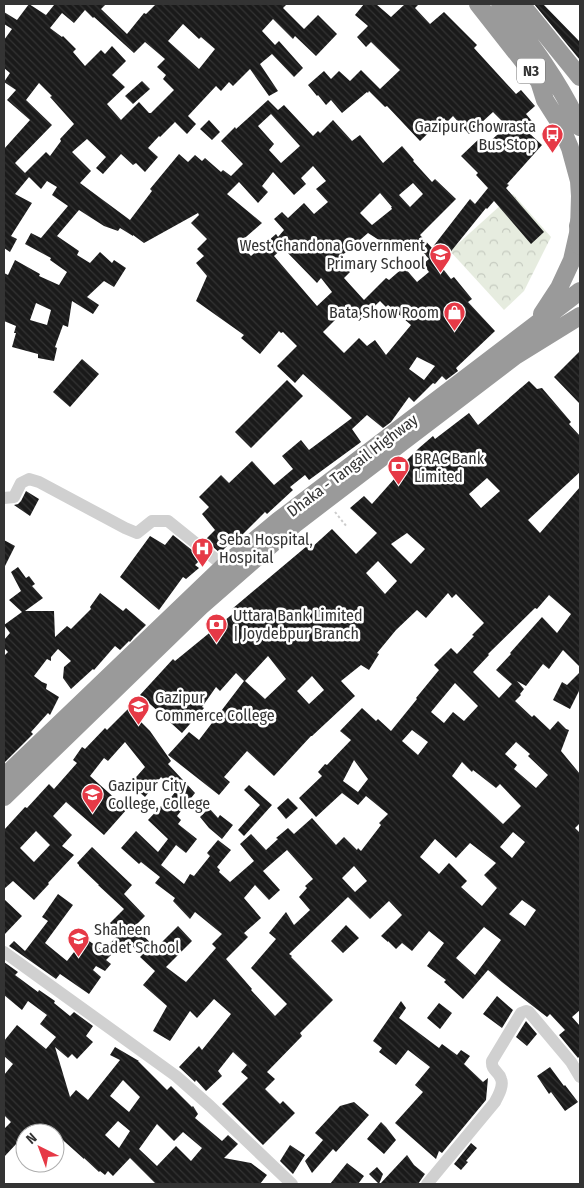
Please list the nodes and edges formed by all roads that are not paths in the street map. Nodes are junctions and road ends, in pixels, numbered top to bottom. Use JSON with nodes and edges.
{"nodes":[{"id":1,"x":478,"y":4,"type":"edge"},
{"id":2,"x":500,"y":4,"type":"edge"},
{"id":3,"x":521,"y":4,"type":"edge"},
{"id":4,"x":580,"y":77,"type":"edge"},
{"id":5,"x":539,"y":81,"type":"junction"},
{"id":6,"x":580,"y":128,"type":"edge"},
{"id":7,"x":580,"y":141,"type":"edge"},
{"id":8,"x":580,"y":219,"type":"edge"},
{"id":9,"x":580,"y":246,"type":"edge"},
{"id":10,"x":580,"y":291,"type":"edge"},
{"id":11,"x":580,"y":316,"type":"edge"},
{"id":12,"x":537,"y":323,"type":"junction"},
{"id":13,"x":4,"y":498,"type":"edge"},
{"id":14,"x":224,"y":566,"type":"junction"},
{"id":15,"x":4,"y":777,"type":"edge"},
{"id":16,"x":4,"y":797,"type":"edge"},
{"id":17,"x":4,"y":952,"type":"edge"},
{"id":18,"x":580,"y":1077,"type":"edge"},
{"id":19,"x":292,"y":1184,"type":"edge"},
{"id":20,"x":427,"y":1184,"type":"edge"}],
"edges":[{"from":1,"to":5,"type":"highway","number":"N3"},
{"from":2,"to":6,"type":"highway"},
{"from":3,"to":4,"type":"highway","number":"N3"},
{"from":5,"to":7,"type":"highway","number":"N3"},
{"from":5,"to":12,"type":"highway","number":"N3"},
{"from":8,"to":9,"type":"highway","bridge":true},
{"from":10,"to":12,"type":"highway","name":"Dhaka - Tangail Highway"},
{"from":11,"to":16,"type":"highway","name":"Dhaka - Tangail Highway"},
{"from":12,"to":14,"type":"highway","name":"Dhaka - Tangail Highway"},
{"from":13,"to":14,"type":"street"},
{"from":14,"to":15,"type":"highway","name":"Dhaka - Tangail Highway"},
{"from":17,"to":19,"type":"street"},
{"from":18,"to":20,"type":"street"}]}
